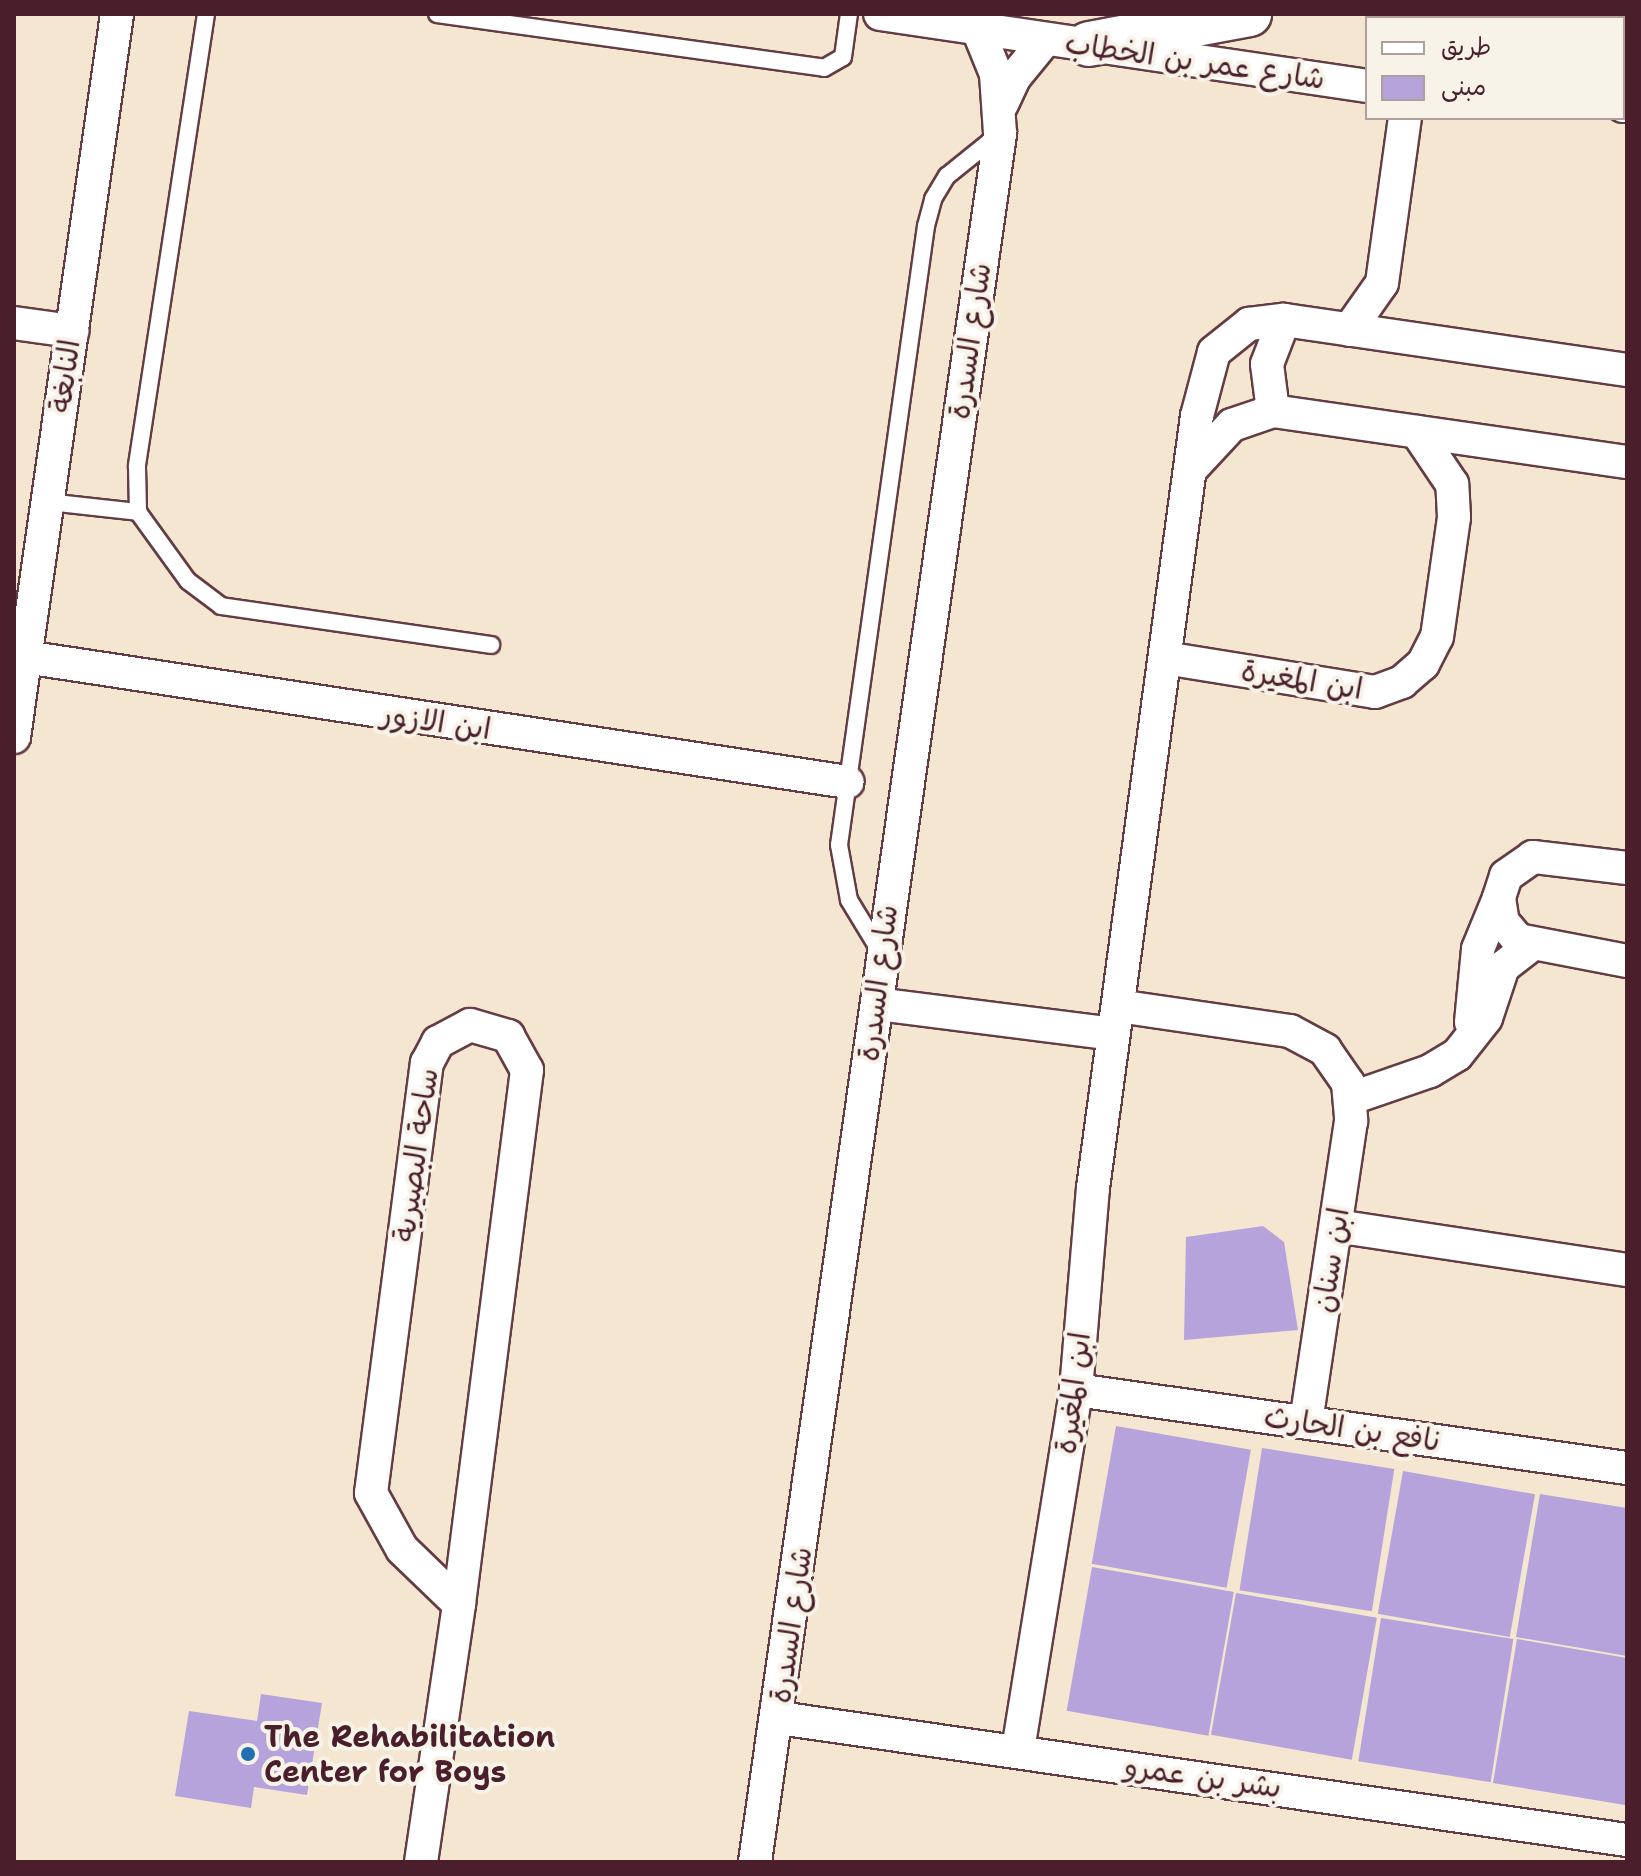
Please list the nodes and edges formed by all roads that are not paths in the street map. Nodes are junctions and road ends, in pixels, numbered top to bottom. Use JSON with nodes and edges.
{"nodes":[{"id":1,"x":117,"y":14,"type":"edge"},
{"id":2,"x":206,"y":14,"type":"edge"},
{"id":3,"x":437,"y":14,"type":"edge"},
{"id":4,"x":849,"y":14,"type":"edge"},
{"id":5,"x":880,"y":14,"type":"edge"},
{"id":6,"x":1249,"y":14,"type":"edge"},
{"id":7,"x":978,"y":30,"type":"junction"},
{"id":8,"x":1045,"y":40,"type":"junction"},
{"id":9,"x":1089,"y":44,"type":"junction"},
{"id":10,"x":1365,"y":86,"type":"edge"},
{"id":11,"x":1001,"y":118,"type":"junction"},
{"id":12,"x":1405,"y":120,"type":"edge"},
{"id":13,"x":1382,"y":283,"type":"junction"},
{"id":14,"x":1284,"y":320,"type":"junction"},
{"id":15,"x":14,"y":323,"type":"edge"},
{"id":16,"x":1349,"y":330,"type":"junction"},
{"id":17,"x":72,"y":331,"type":"junction"},
{"id":18,"x":1403,"y":338,"type":"junction"},
{"id":19,"x":1627,"y":370,"type":"edge"},
{"id":20,"x":1273,"y":411,"type":"junction"},
{"id":21,"x":1417,"y":432,"type":"junction"},
{"id":22,"x":1627,"y":462,"type":"edge"},
{"id":23,"x":1190,"y":470,"type":"junction"},
{"id":24,"x":48,"y":502,"type":"junction"},
{"id":25,"x":138,"y":512,"type":"junction"},
{"id":26,"x":491,"y":645,"type":"dead end"},
{"id":27,"x":25,"y":657,"type":"junction"},
{"id":28,"x":1165,"y":658,"type":"junction"},
{"id":29,"x":14,"y":737,"type":"edge"},
{"id":30,"x":848,"y":782,"type":"junction"},
{"id":31,"x":1627,"y":868,"type":"edge"},
{"id":32,"x":1499,"y":898,"type":"junction"},
{"id":33,"x":1530,"y":946,"type":"junction"},
{"id":34,"x":880,"y":951,"type":"junction"},
{"id":35,"x":1627,"y":961,"type":"edge"},
{"id":36,"x":877,"y":1004,"type":"junction"},
{"id":37,"x":1116,"y":1020,"type":"junction"},
{"id":38,"x":1473,"y":1033,"type":"junction"},
{"id":39,"x":1352,"y":1098,"type":"junction"},
{"id":40,"x":1336,"y":1226,"type":"junction"},
{"id":41,"x":1627,"y":1270,"type":"edge"},
{"id":42,"x":1076,"y":1390,"type":"junction"},
{"id":43,"x":1306,"y":1422,"type":"junction"},
{"id":44,"x":1627,"y":1468,"type":"edge"},
{"id":45,"x":459,"y":1604,"type":"junction"},
{"id":46,"x":779,"y":1718,"type":"junction"},
{"id":47,"x":1018,"y":1750,"type":"junction"},
{"id":48,"x":1627,"y":1840,"type":"edge"},
{"id":49,"x":421,"y":1862,"type":"edge"},
{"id":50,"x":755,"y":1862,"type":"edge"}],
"edges":[{"from":1,"to":17,"type":"street","name":"النابغة"},
{"from":2,"to":25,"type":"lane"},
{"from":3,"to":4,"type":"lane"},
{"from":5,"to":7,"type":"street","name":"شارع عمر بن الخطاب"},
{"from":6,"to":9,"type":"main road"},
{"from":7,"to":8,"type":"street","name":"شارع عمر بن الخطاب"},
{"from":7,"to":11,"type":"street","name":"شارع السدرة"},
{"from":8,"to":9,"type":"street","name":"شارع عمر بن الخطاب"},
{"from":8,"to":11,"type":"street","name":"شارع السدرة"},
{"from":9,"to":10,"type":"street","name":"شارع عمر بن الخطاب"},
{"from":11,"to":30,"type":"lane"},
{"from":11,"to":34,"type":"street","name":"شارع السدرة"},
{"from":12,"to":13,"type":"street"},
{"from":13,"to":16,"type":"street"},
{"from":13,"to":18,"type":"street"},
{"from":14,"to":16,"type":"street","name":"ابن المغيرة"},
{"from":14,"to":20,"type":"street"},
{"from":14,"to":23,"type":"street","name":"ابن المغيرة"},
{"from":15,"to":17,"type":"street"},
{"from":16,"to":18,"type":"street","name":"ابن المغيرة"},
{"from":17,"to":24,"type":"street","name":"النابغة"},
{"from":18,"to":19,"type":"street","name":"ابن المغيرة"},
{"from":20,"to":21,"type":"street"},
{"from":20,"to":23,"type":"street"},
{"from":21,"to":22,"type":"street"},
{"from":21,"to":28,"type":"street","name":"ابن المغيرة"},
{"from":23,"to":28,"type":"street","name":"ابن المغيرة"},
{"from":24,"to":25,"type":"lane"},
{"from":24,"to":27,"type":"street","name":"النابغة"},
{"from":25,"to":26,"type":"lane"},
{"from":27,"to":29,"type":"street","name":"النابغة"},
{"from":27,"to":30,"type":"street","name":"ابن الازور"},
{"from":28,"to":37,"type":"street","name":"ابن المغيرة"},
{"from":30,"to":34,"type":"lane"},
{"from":31,"to":32,"type":"street"},
{"from":32,"to":33,"type":"street"},
{"from":32,"to":38,"type":"street"},
{"from":33,"to":35,"type":"street"},
{"from":33,"to":38,"type":"street"},
{"from":34,"to":36,"type":"street","name":"شارع السدرة"},
{"from":36,"to":37,"type":"street"},
{"from":36,"to":46,"type":"street","name":"شارع السدرة"},
{"from":37,"to":39,"type":"street"},
{"from":37,"to":42,"type":"street","name":"ابن المغيرة"},
{"from":38,"to":39,"type":"street"},
{"from":39,"to":40,"type":"street","name":"ابن سنان"},
{"from":40,"to":41,"type":"street"},
{"from":40,"to":43,"type":"street","name":"ابن سنان"},
{"from":42,"to":43,"type":"street","name":"نافع بن الحارث"},
{"from":42,"to":47,"type":"street","name":"ابن المغيرة"},
{"from":43,"to":44,"type":"street","name":"نافع بن الحارث"},
{"from":45,"to":45,"type":"street","name":"ساحة البصيرية"},
{"from":45,"to":49,"type":"street","name":"ساحة البصيرية"},
{"from":46,"to":47,"type":"street","name":"بشر بن عمرو"},
{"from":46,"to":50,"type":"street","name":"شارع السدرة"},
{"from":47,"to":48,"type":"street","name":"بشر بن عمرو"}]}
